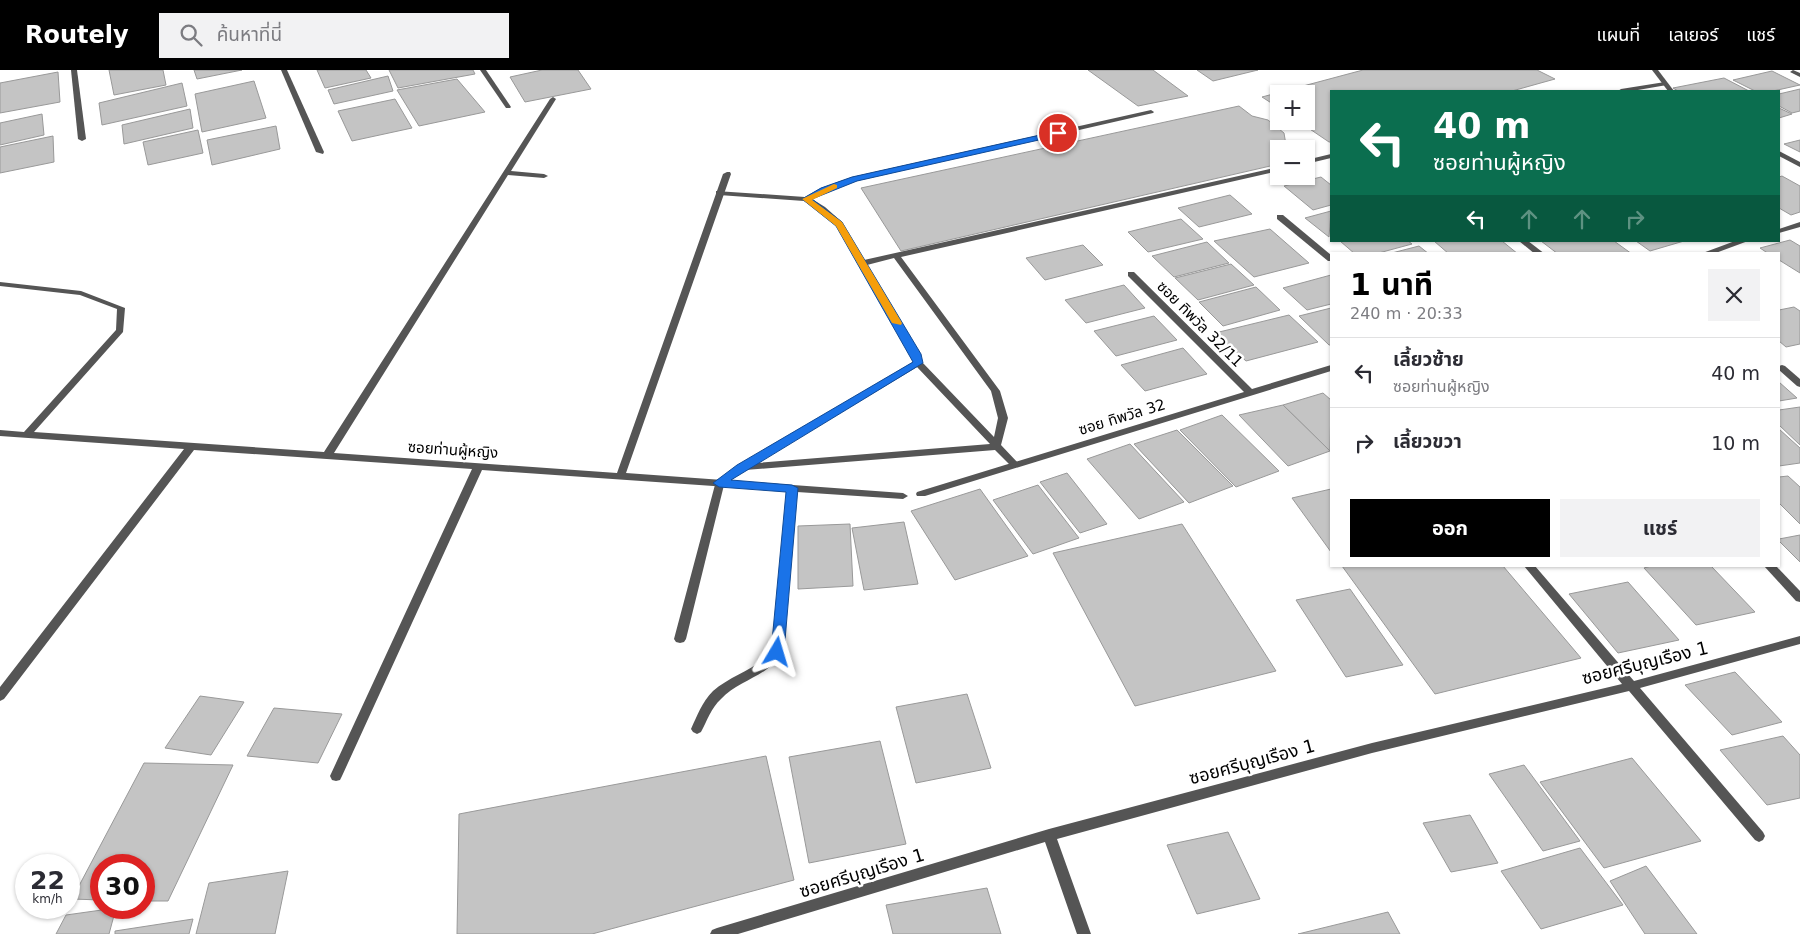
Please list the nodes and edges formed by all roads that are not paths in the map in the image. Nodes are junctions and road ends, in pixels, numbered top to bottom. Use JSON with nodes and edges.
{"nodes":[{"id":1,"x":74,"y":70,"type":"edge"},
{"id":2,"x":284,"y":70,"type":"edge"},
{"id":3,"x":483,"y":70,"type":"edge"},
{"id":4,"x":1655,"y":70,"type":"edge"},
{"id":5,"x":1793,"y":72,"type":"dead end"},
{"id":6,"x":1800,"y":75,"type":"edge"},
{"id":7,"x":1665,"y":84,"type":"junction"},
{"id":8,"x":1627,"y":90,"type":"edge"},
{"id":9,"x":1669,"y":90,"type":"edge"},
{"id":10,"x":553,"y":99,"type":"dead end"},
{"id":11,"x":508,"y":107,"type":"dead end"},
{"id":12,"x":1151,"y":112,"type":"dead end"},
{"id":13,"x":82,"y":139,"type":"dead end"},
{"id":14,"x":320,"y":152,"type":"dead end"},
{"id":15,"x":1780,"y":154,"type":"edge"},
{"id":16,"x":1330,"y":156,"type":"edge"},
{"id":17,"x":1315,"y":160,"type":"edge"},
{"id":18,"x":1800,"y":165,"type":"edge"},
{"id":19,"x":1270,"y":171,"type":"edge"},
{"id":20,"x":506,"y":173,"type":"junction"},
{"id":21,"x":727,"y":174,"type":"dead end"},
{"id":22,"x":544,"y":176,"type":"dead end"},
{"id":23,"x":719,"y":193,"type":"junction"},
{"id":24,"x":806,"y":199,"type":"junction"},
{"id":25,"x":1280,"y":217,"type":"dead end"},
{"id":26,"x":1800,"y":224,"type":"edge"},
{"id":27,"x":1780,"y":231,"type":"edge"},
{"id":28,"x":1524,"y":242,"type":"edge"},
{"id":29,"x":1732,"y":243,"type":"edge"},
{"id":30,"x":1538,"y":252,"type":"edge"},
{"id":31,"x":1709,"y":252,"type":"edge"},
{"id":32,"x":896,"y":255,"type":"junction"},
{"id":33,"x":1330,"y":258,"type":"edge"},
{"id":34,"x":863,"y":263,"type":"junction"},
{"id":35,"x":1131,"y":274,"type":"dead end"},
{"id":36,"x":0,"y":284,"type":"edge"},
{"id":37,"x":918,"y":363,"type":"junction"},
{"id":38,"x":1330,"y":368,"type":"edge"},
{"id":39,"x":1782,"y":368,"type":"dead end"},
{"id":40,"x":1800,"y":384,"type":"edge"},
{"id":41,"x":1250,"y":393,"type":"junction"},
{"id":42,"x":0,"y":433,"type":"edge"},
{"id":43,"x":26,"y":435,"type":"junction"},
{"id":44,"x":192,"y":447,"type":"junction"},
{"id":45,"x":996,"y":447,"type":"junction"},
{"id":46,"x":327,"y":456,"type":"junction"},
{"id":47,"x":1015,"y":465,"type":"junction"},
{"id":48,"x":478,"y":467,"type":"junction"},
{"id":49,"x":741,"y":468,"type":"junction"},
{"id":50,"x":620,"y":477,"type":"junction"},
{"id":51,"x":719,"y":483,"type":"junction"},
{"id":52,"x":792,"y":488,"type":"junction"},
{"id":53,"x":921,"y":494,"type":"dead end"},
{"id":54,"x":903,"y":496,"type":"dead end"},
{"id":55,"x":1530,"y":567,"type":"edge"},
{"id":56,"x":1770,"y":567,"type":"edge"},
{"id":57,"x":1800,"y":598,"type":"edge"},
{"id":58,"x":680,"y":639,"type":"dead end"},
{"id":59,"x":1800,"y":640,"type":"edge"},
{"id":60,"x":1632,"y":686,"type":"junction"},
{"id":61,"x":0,"y":696,"type":"edge"},
{"id":62,"x":698,"y":729,"type":"dead end"},
{"id":63,"x":336,"y":776,"type":"dead end"},
{"id":64,"x":1049,"y":835,"type":"junction"},
{"id":65,"x":1759,"y":836,"type":"dead end"},
{"id":66,"x":721,"y":933,"type":"edge"},
{"id":67,"x":1084,"y":934,"type":"edge"}],
"edges":[{"from":1,"to":13,"type":"street"},
{"from":2,"to":14,"type":"street"},
{"from":3,"to":11,"type":"street"},
{"from":4,"to":7,"type":"street"},
{"from":5,"to":6,"type":"street"},
{"from":7,"to":8,"type":"street"},
{"from":7,"to":9,"type":"street"},
{"from":10,"to":20,"type":"street"},
{"from":12,"to":24,"type":"street"},
{"from":15,"to":18,"type":"street"},
{"from":16,"to":17,"type":"street"},
{"from":19,"to":32,"type":"street"},
{"from":20,"to":22,"type":"street"},
{"from":20,"to":46,"type":"street"},
{"from":21,"to":23,"type":"street"},
{"from":23,"to":24,"type":"street"},
{"from":23,"to":50,"type":"street"},
{"from":24,"to":34,"type":"street"},
{"from":25,"to":33,"type":"street"},
{"from":26,"to":27,"type":"street"},
{"from":28,"to":30,"type":"street"},
{"from":29,"to":31,"type":"street"},
{"from":32,"to":34,"type":"street"},
{"from":32,"to":45,"type":"street"},
{"from":34,"to":37,"type":"street"},
{"from":35,"to":41,"type":"street","name":"ซอย ทิพวัล 32/11"},
{"from":36,"to":43,"type":"street"},
{"from":37,"to":45,"type":"street"},
{"from":37,"to":49,"type":"street"},
{"from":38,"to":41,"type":"street","name":"ซอย ทิพวัล 32"},
{"from":39,"to":40,"type":"street"},
{"from":41,"to":47,"type":"street","name":"ซอย ทิพวัล 32"},
{"from":42,"to":43,"type":"street","name":"ซอยท่านผู้หญิง"},
{"from":43,"to":44,"type":"street","name":"ซอยท่านผู้หญิง"},
{"from":44,"to":46,"type":"street","name":"ซอยท่านผู้หญิง"},
{"from":44,"to":61,"type":"street"},
{"from":45,"to":47,"type":"street"},
{"from":45,"to":49,"type":"street"},
{"from":46,"to":48,"type":"street","name":"ซอยท่านผู้หญิง"},
{"from":47,"to":53,"type":"street","name":"ซอย ทิพวัล 32"},
{"from":48,"to":50,"type":"street","name":"ซอยท่านผู้หญิง"},
{"from":48,"to":63,"type":"street"},
{"from":49,"to":51,"type":"street"},
{"from":50,"to":51,"type":"street","name":"ซอยท่านผู้หญิง"},
{"from":51,"to":52,"type":"street","name":"ซอยท่านผู้หญิง"},
{"from":51,"to":58,"type":"street"},
{"from":52,"to":54,"type":"street","name":"ซอยท่านผู้หญิง"},
{"from":52,"to":62,"type":"street"},
{"from":55,"to":60,"type":"street"},
{"from":56,"to":57,"type":"street"},
{"from":59,"to":60,"type":"street","name":"ซอยศรีบุญเรือง 1"},
{"from":60,"to":64,"type":"street","name":"ซอยศรีบุญเรือง 1"},
{"from":60,"to":65,"type":"street"},
{"from":64,"to":66,"type":"street","name":"ซอยศรีบุญเรือง 1"},
{"from":64,"to":67,"type":"street"}]}
